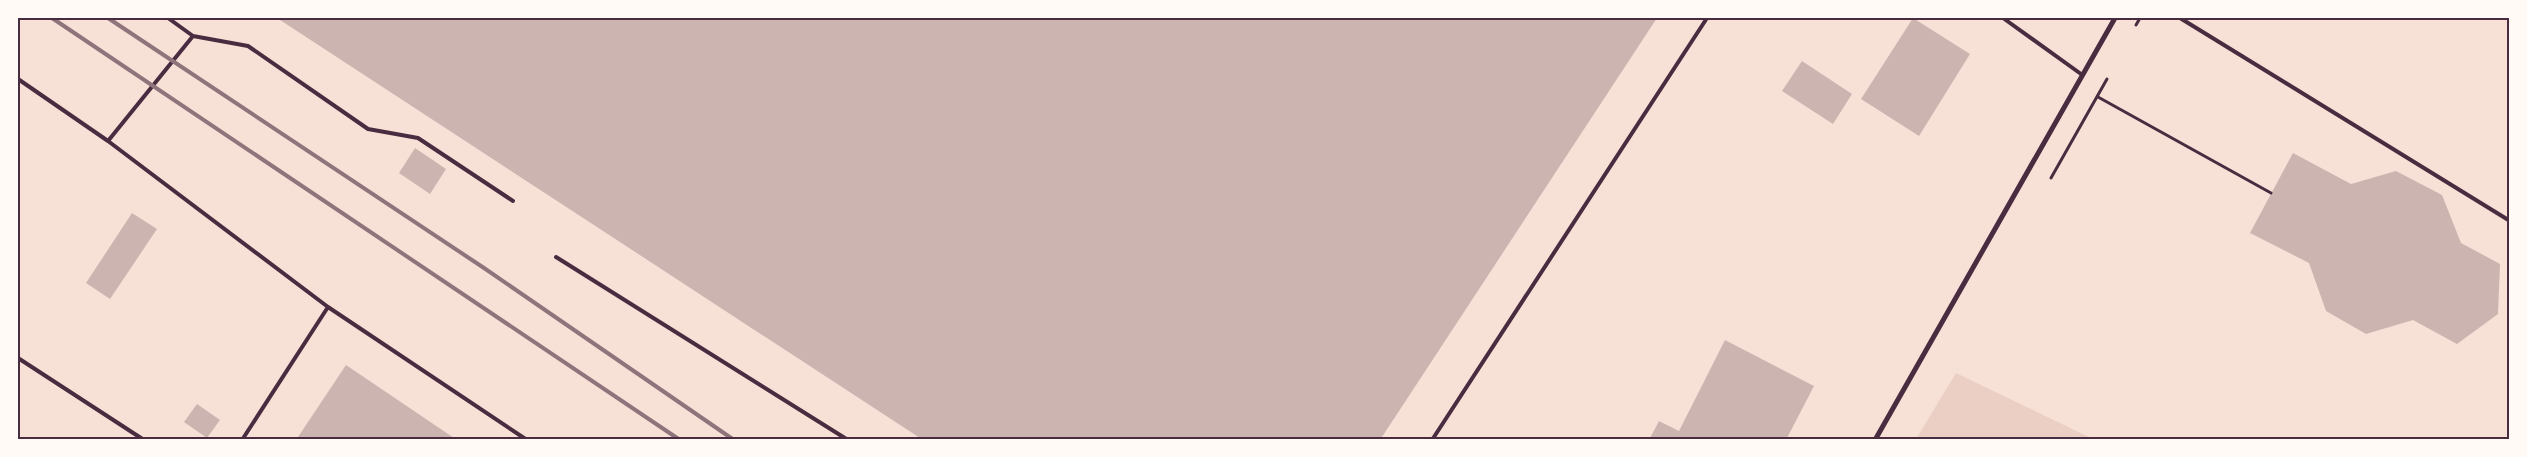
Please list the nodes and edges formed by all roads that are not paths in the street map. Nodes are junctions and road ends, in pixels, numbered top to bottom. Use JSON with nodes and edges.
{"nodes":[{"id":1,"x":168,"y":18,"type":"edge"},
{"id":2,"x":179,"y":18,"type":"edge"},
{"id":3,"x":1707,"y":18,"type":"edge"},
{"id":4,"x":2003,"y":18,"type":"edge"},
{"id":5,"x":2115,"y":18,"type":"edge"},
{"id":6,"x":2180,"y":18,"type":"edge"},
{"id":7,"x":176,"y":23,"type":"junction"},
{"id":8,"x":194,"y":36,"type":"junction"},
{"id":9,"x":2081,"y":74,"type":"junction"},
{"id":10,"x":18,"y":79,"type":"edge"},
{"id":11,"x":108,"y":141,"type":"junction"},
{"id":12,"x":513,"y":202,"type":"dead end"},
{"id":13,"x":2510,"y":221,"type":"edge"},
{"id":14,"x":556,"y":257,"type":"dead end"},
{"id":15,"x":328,"y":307,"type":"junction"},
{"id":16,"x":18,"y":358,"type":"edge"},
{"id":17,"x":144,"y":440,"type":"edge"},
{"id":18,"x":242,"y":440,"type":"edge"},
{"id":19,"x":527,"y":440,"type":"edge"},
{"id":20,"x":848,"y":440,"type":"edge"},
{"id":21,"x":1432,"y":440,"type":"edge"},
{"id":22,"x":1875,"y":440,"type":"edge"}],
"edges":[{"from":1,"to":7,"type":"lane"},
{"from":2,"to":7,"type":"lane"},
{"from":3,"to":21,"type":"lane"},
{"from":4,"to":9,"type":"lane"},
{"from":5,"to":9,"type":"street"},
{"from":6,"to":13,"type":"lane"},
{"from":7,"to":8,"type":"lane"},
{"from":8,"to":11,"type":"lane"},
{"from":8,"to":12,"type":"lane"},
{"from":9,"to":22,"type":"street"},
{"from":10,"to":11,"type":"lane"},
{"from":11,"to":15,"type":"lane"},
{"from":14,"to":20,"type":"lane"},
{"from":15,"to":18,"type":"lane"},
{"from":15,"to":19,"type":"lane"},
{"from":16,"to":17,"type":"lane"}]}
